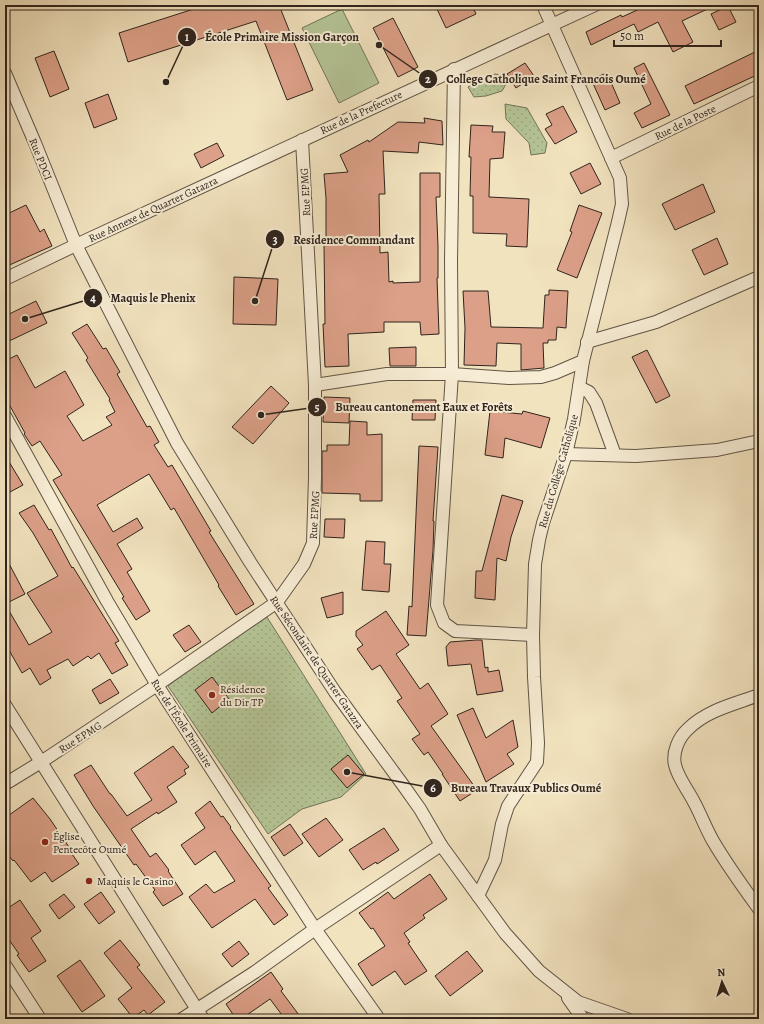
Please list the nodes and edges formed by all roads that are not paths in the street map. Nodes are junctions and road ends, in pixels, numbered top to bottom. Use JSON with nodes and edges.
{"nodes":[{"id":1,"x":543,"y":5,"type":"edge"},
{"id":2,"x":595,"y":5,"type":"edge"},
{"id":3,"x":552,"y":25,"type":"junction"},
{"id":4,"x":454,"y":69,"type":"junction"},
{"id":5,"x":5,"y":73,"type":"edge"},
{"id":6,"x":759,"y":86,"type":"edge"},
{"id":7,"x":302,"y":140,"type":"junction"},
{"id":8,"x":611,"y":158,"type":"junction"},
{"id":9,"x":76,"y":245,"type":"junction"},
{"id":10,"x":759,"y":277,"type":"edge"},
{"id":11,"x":5,"y":279,"type":"edge"},
{"id":12,"x":587,"y":342,"type":"junction"},
{"id":13,"x":583,"y":361,"type":"junction"},
{"id":14,"x":452,"y":374,"type":"junction"},
{"id":15,"x":315,"y":385,"type":"junction"},
{"id":16,"x":579,"y":387,"type":"junction"},
{"id":17,"x":5,"y":416,"type":"edge"},
{"id":18,"x":759,"y":440,"type":"edge"},
{"id":19,"x":566,"y":454,"type":"junction"},
{"id":20,"x":615,"y":455,"type":"junction"},
{"id":21,"x":277,"y":602,"type":"junction"},
{"id":22,"x":533,"y":635,"type":"junction"},
{"id":23,"x":157,"y":685,"type":"junction"},
{"id":24,"x":759,"y":695,"type":"edge"},
{"id":25,"x":5,"y":705,"type":"edge"},
{"id":26,"x":41,"y":762,"type":"junction"},
{"id":27,"x":5,"y":784,"type":"edge"},
{"id":28,"x":441,"y":845,"type":"junction"},
{"id":29,"x":478,"y":896,"type":"junction"},
{"id":30,"x":759,"y":909,"type":"edge"},
{"id":31,"x":315,"y":929,"type":"junction"},
{"id":32,"x":5,"y":965,"type":"edge"},
{"id":33,"x":560,"y":988,"type":"junction"},
{"id":34,"x":199,"y":1014,"type":"edge"},
{"id":35,"x":40,"y":1019,"type":"edge"},
{"id":36,"x":182,"y":1019,"type":"edge"},
{"id":37,"x":379,"y":1019,"type":"edge"},
{"id":38,"x":584,"y":1019,"type":"edge"},
{"id":39,"x":627,"y":1019,"type":"edge"}],
"edges":[{"from":1,"to":3,"type":"street","name":"Rue du Collège Catholique"},
{"from":2,"to":3,"type":"street","name":"Rue de la Prefecture"},
{"from":3,"to":4,"type":"street","name":"Rue de la Prefecture"},
{"from":3,"to":8,"type":"street","name":"Rue du Collège Catholique"},
{"from":4,"to":7,"type":"street","name":"Rue de la Prefecture"},
{"from":4,"to":14,"type":"street"},
{"from":5,"to":9,"type":"street","name":"Rue PDCI"},
{"from":6,"to":8,"type":"street","name":"Rue de la Poste"},
{"from":7,"to":9,"type":"street","name":"Rue Annexe de Quarter Gatazra"},
{"from":7,"to":15,"type":"street","name":"Rue EPMG"},
{"from":8,"to":12,"type":"street","name":"Rue du Collège Catholique"},
{"from":9,"to":11,"type":"street","name":"Rue Annexe de Quarter Gatazra"},
{"from":9,"to":21,"type":"street","name":"Rue Sécondaire de Quarter Gatazra"},
{"from":10,"to":12,"type":"street"},
{"from":12,"to":13,"type":"street","name":"Rue du Collège Catholique"},
{"from":13,"to":14,"type":"street"},
{"from":13,"to":16,"type":"street","name":"Rue du Collège Catholique"},
{"from":14,"to":15,"type":"street"},
{"from":14,"to":22,"type":"street"},
{"from":15,"to":21,"type":"street","name":"Rue EPMG"},
{"from":16,"to":19,"type":"street","name":"Rue du Collège Catholique"},
{"from":16,"to":20,"type":"street"},
{"from":17,"to":23,"type":"street","name":"Rue de l'École Primaire"},
{"from":18,"to":20,"type":"street"},
{"from":19,"to":20,"type":"street"},
{"from":19,"to":22,"type":"street","name":"Rue du Collège Catholique"},
{"from":21,"to":23,"type":"street","name":"Rue EPMG"},
{"from":21,"to":28,"type":"street","name":"Rue Sécondaire de Quarter Gatazra"},
{"from":22,"to":29,"type":"street","name":"Rue du Collège Catholique"},
{"from":23,"to":26,"type":"street","name":"Rue EPMG"},
{"from":23,"to":31,"type":"street","name":"Rue de l'École Primaire"},
{"from":24,"to":30,"type":"street"},
{"from":25,"to":26,"type":"street"},
{"from":26,"to":27,"type":"street","name":"Rue EPMG"},
{"from":26,"to":34,"type":"street"},
{"from":28,"to":29,"type":"street","name":"Rue Sécondaire de Quarter Gatazra"},
{"from":28,"to":31,"type":"street"},
{"from":29,"to":33,"type":"street","name":"Rue Sécondaire de Quarter Gatazra"},
{"from":31,"to":34,"type":"street"},
{"from":31,"to":37,"type":"street","name":"Rue de l'École Primaire"},
{"from":32,"to":35,"type":"street"},
{"from":33,"to":38,"type":"street"},
{"from":33,"to":39,"type":"street","name":"Rue Sécondaire de Quarter Gatazra"},
{"from":34,"to":36,"type":"street"}]}
